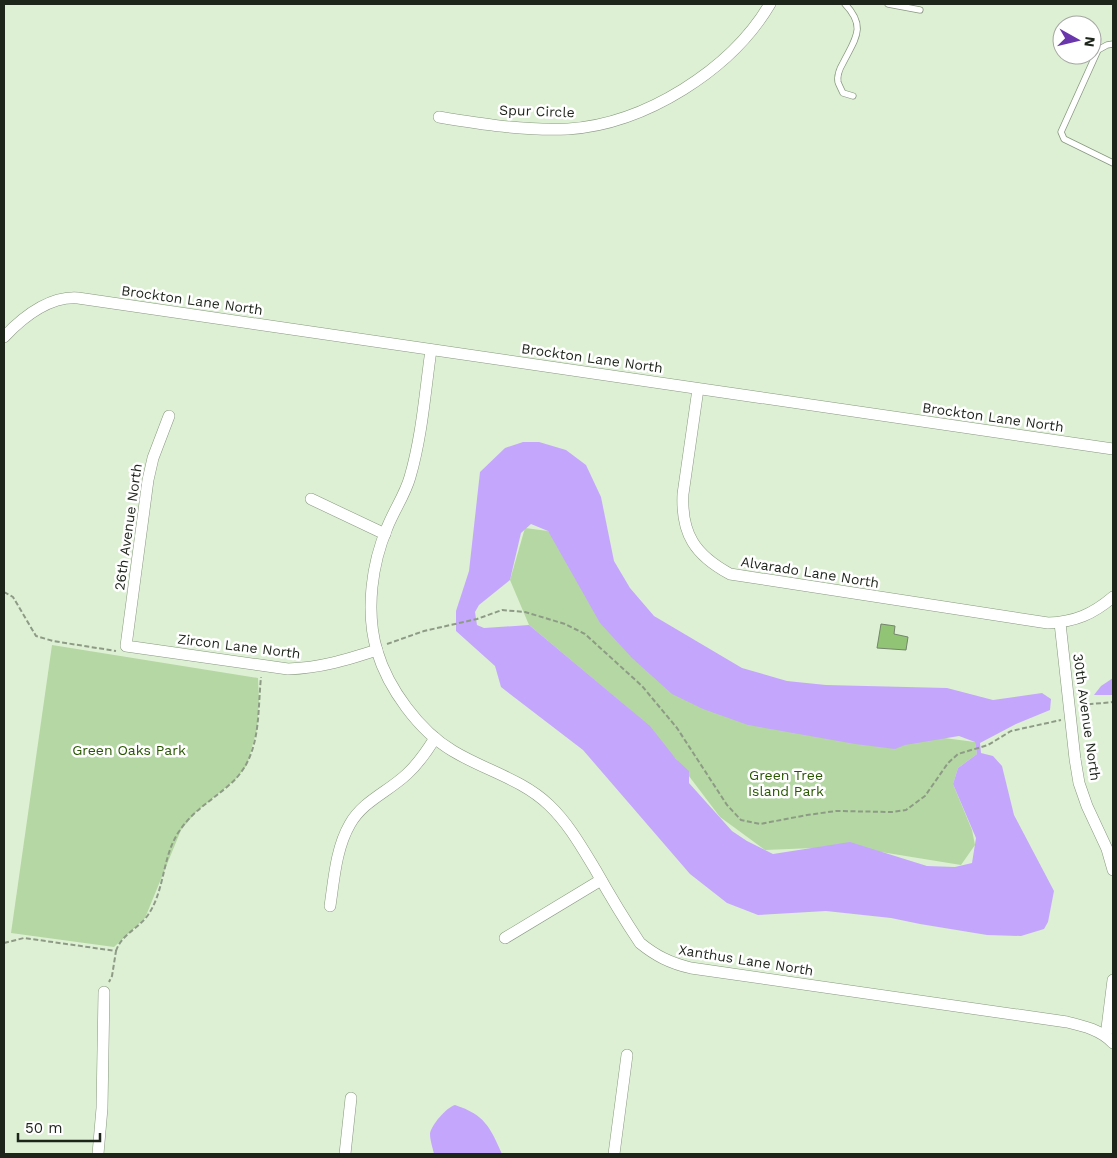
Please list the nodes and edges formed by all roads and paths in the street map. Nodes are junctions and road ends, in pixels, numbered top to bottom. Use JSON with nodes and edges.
{"nodes":[{"id":1,"x":770,"y":4,"type":"edge"},
{"id":2,"x":845,"y":4,"type":"edge"},
{"id":3,"x":888,"y":4,"type":"edge"},
{"id":4,"x":920,"y":10,"type":"dead end"},
{"id":5,"x":1113,"y":44,"type":"edge"},
{"id":6,"x":853,"y":96,"type":"dead end"},
{"id":7,"x":440,"y":117,"type":"dead end"},
{"id":8,"x":1113,"y":163,"type":"edge"},
{"id":9,"x":4,"y":337,"type":"edge"},
{"id":10,"x":431,"y":350,"type":"junction"},
{"id":11,"x":698,"y":389,"type":"junction"},
{"id":12,"x":169,"y":416,"type":"dead end"},
{"id":13,"x":1113,"y":449,"type":"edge"},
{"id":14,"x":312,"y":499,"type":"dead end"},
{"id":15,"x":385,"y":534,"type":"junction"},
{"id":16,"x":4,"y":592,"type":"edge"},
{"id":17,"x":1113,"y":597,"type":"edge"},
{"id":18,"x":1060,"y":622,"type":"junction"},
{"id":19,"x":126,"y":646,"type":"junction"},
{"id":20,"x":382,"y":647,"type":"junction"},
{"id":21,"x":262,"y":675,"type":"dead end"},
{"id":22,"x":1113,"y":702,"type":"edge"},
{"id":23,"x":1084,"y":704,"type":"dead end"},
{"id":24,"x":1070,"y":717,"type":"junction"},
{"id":25,"x":436,"y":738,"type":"junction"},
{"id":26,"x":1113,"y":870,"type":"edge"},
{"id":27,"x":601,"y":880,"type":"junction"},
{"id":28,"x":330,"y":906,"type":"dead end"},
{"id":29,"x":505,"y":938,"type":"dead end"},
{"id":30,"x":4,"y":943,"type":"edge"},
{"id":31,"x":116,"y":952,"type":"junction"},
{"id":32,"x":1113,"y":980,"type":"edge"},
{"id":33,"x":104,"y":992,"type":"joint"},
{"id":34,"x":1110,"y":1039,"type":"edge"},
{"id":35,"x":627,"y":1055,"type":"dead end"},
{"id":36,"x":351,"y":1098,"type":"dead end"},
{"id":37,"x":98,"y":1154,"type":"edge"},
{"id":38,"x":345,"y":1154,"type":"edge"},
{"id":39,"x":614,"y":1154,"type":"edge"}],
"edges":[{"from":1,"to":7,"type":"street","name":"Spur Circle"},
{"from":2,"to":6,"type":"lane"},
{"from":3,"to":4,"type":"lane"},
{"from":5,"to":8,"type":"lane"},
{"from":9,"to":10,"type":"street","name":"Brockton Lane North"},
{"from":10,"to":11,"type":"street","name":"Brockton Lane North"},
{"from":10,"to":15,"type":"street","name":"Xanthus Lane North"},
{"from":11,"to":13,"type":"street","name":"Brockton Lane North"},
{"from":11,"to":18,"type":"street","name":"Alvarado Lane North"},
{"from":12,"to":19,"type":"street","name":"26th Avenue North"},
{"from":14,"to":15,"type":"street"},
{"from":15,"to":20,"type":"street","name":"Xanthus Lane North"},
{"from":16,"to":19,"type":"path"},
{"from":17,"to":18,"type":"street"},
{"from":18,"to":24,"type":"street","name":"30th Avenue North"},
{"from":19,"to":20,"type":"street","name":"Zircon Lane North"},
{"from":20,"to":24,"type":"path"},
{"from":20,"to":25,"type":"street","name":"Xanthus Lane North"},
{"from":21,"to":31,"type":"path"},
{"from":22,"to":23,"type":"path"},
{"from":24,"to":26,"type":"street","name":"30th Avenue North"},
{"from":25,"to":27,"type":"street","name":"Xanthus Lane North"},
{"from":25,"to":28,"type":"street"},
{"from":27,"to":29,"type":"street"},
{"from":27,"to":34,"type":"street","name":"Xanthus Lane North"},
{"from":30,"to":31,"type":"path"},
{"from":31,"to":33,"type":"path"},
{"from":32,"to":34,"type":"street"},
{"from":33,"to":37,"type":"street"},
{"from":35,"to":39,"type":"street"},
{"from":36,"to":38,"type":"street"}]}
